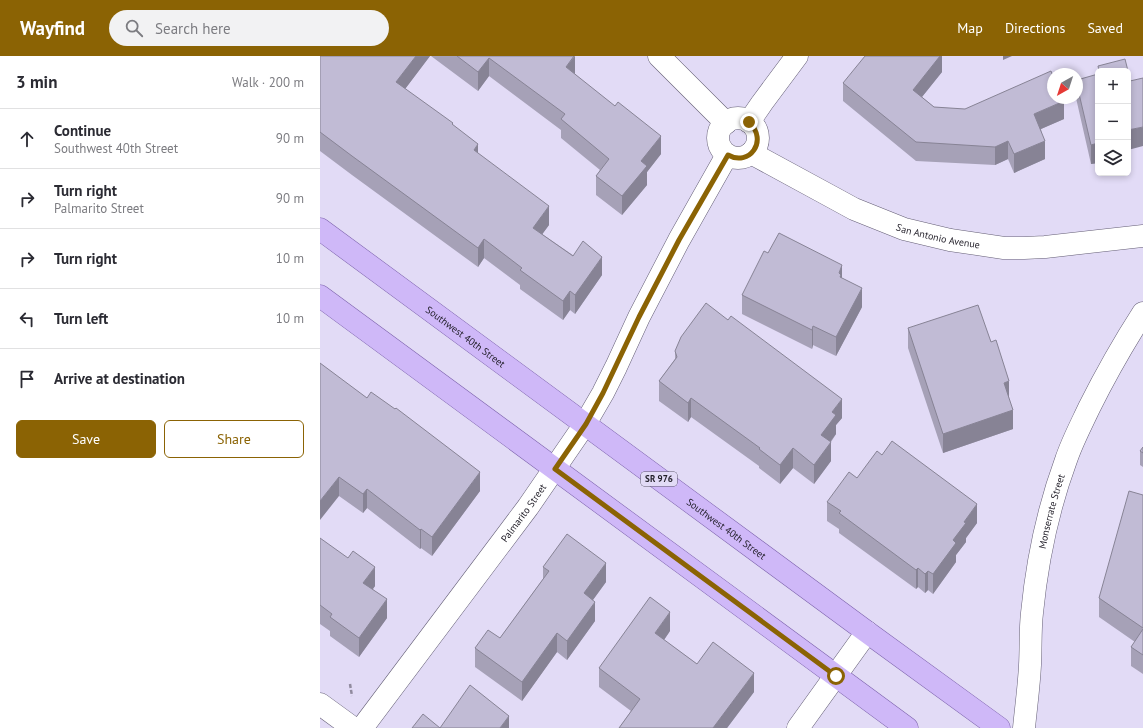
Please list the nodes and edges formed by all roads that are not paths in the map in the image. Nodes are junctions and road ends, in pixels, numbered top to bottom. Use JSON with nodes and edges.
{"nodes":[{"id":1,"x":659,"y":56,"type":"edge"},
{"id":2,"x":797,"y":56,"type":"edge"},
{"id":3,"x":749,"y":122,"type":"junction"},
{"id":4,"x":726,"y":123,"type":"junction"},
{"id":5,"x":751,"y":153,"type":"junction"},
{"id":6,"x":728,"y":155,"type":"junction"},
{"id":7,"x":320,"y":229,"type":"edge"},
{"id":8,"x":1143,"y":236,"type":"edge"},
{"id":9,"x":320,"y":296,"type":"edge"},
{"id":10,"x":1143,"y":313,"type":"edge"},
{"id":11,"x":586,"y":424,"type":"junction"},
{"id":12,"x":555,"y":469,"type":"junction"},
{"id":13,"x":867,"y":632,"type":"junction"},
{"id":14,"x":836,"y":676,"type":"junction"},
{"id":15,"x":320,"y":704,"type":"edge"},
{"id":16,"x":353,"y":728,"type":"edge"},
{"id":17,"x":362,"y":728,"type":"edge"},
{"id":18,"x":798,"y":728,"type":"edge"},
{"id":19,"x":907,"y":728,"type":"edge"},
{"id":20,"x":999,"y":728,"type":"edge"},
{"id":21,"x":1024,"y":728,"type":"edge"}],
"edges":[{"from":1,"to":4,"type":"street"},
{"from":2,"to":3,"type":"street"},
{"from":3,"to":4,"type":"street"},
{"from":3,"to":5,"type":"street"},
{"from":4,"to":6,"type":"street"},
{"from":5,"to":6,"type":"street"},
{"from":5,"to":8,"type":"street","name":"San Antonio Avenue"},
{"from":6,"to":11,"type":"street","name":"Palmarito Street"},
{"from":7,"to":11,"type":"main road","name":"Southwest 40th Street","number":"SR 976"},
{"from":9,"to":12,"type":"main road"},
{"from":10,"to":21,"type":"street","name":"Monserrate Street"},
{"from":11,"to":12,"type":"street","name":"Palmarito Street"},
{"from":11,"to":13,"type":"main road","name":"Southwest 40th Street","number":"SR 976"},
{"from":12,"to":14,"type":"main road"},
{"from":12,"to":17,"type":"street","name":"Palmarito Street"},
{"from":13,"to":14,"type":"street"},
{"from":13,"to":20,"type":"main road","name":"Southwest 40th Street","number":"SR 976"},
{"from":14,"to":18,"type":"street"},
{"from":14,"to":19,"type":"main road"},
{"from":15,"to":16,"type":"street"}]}
